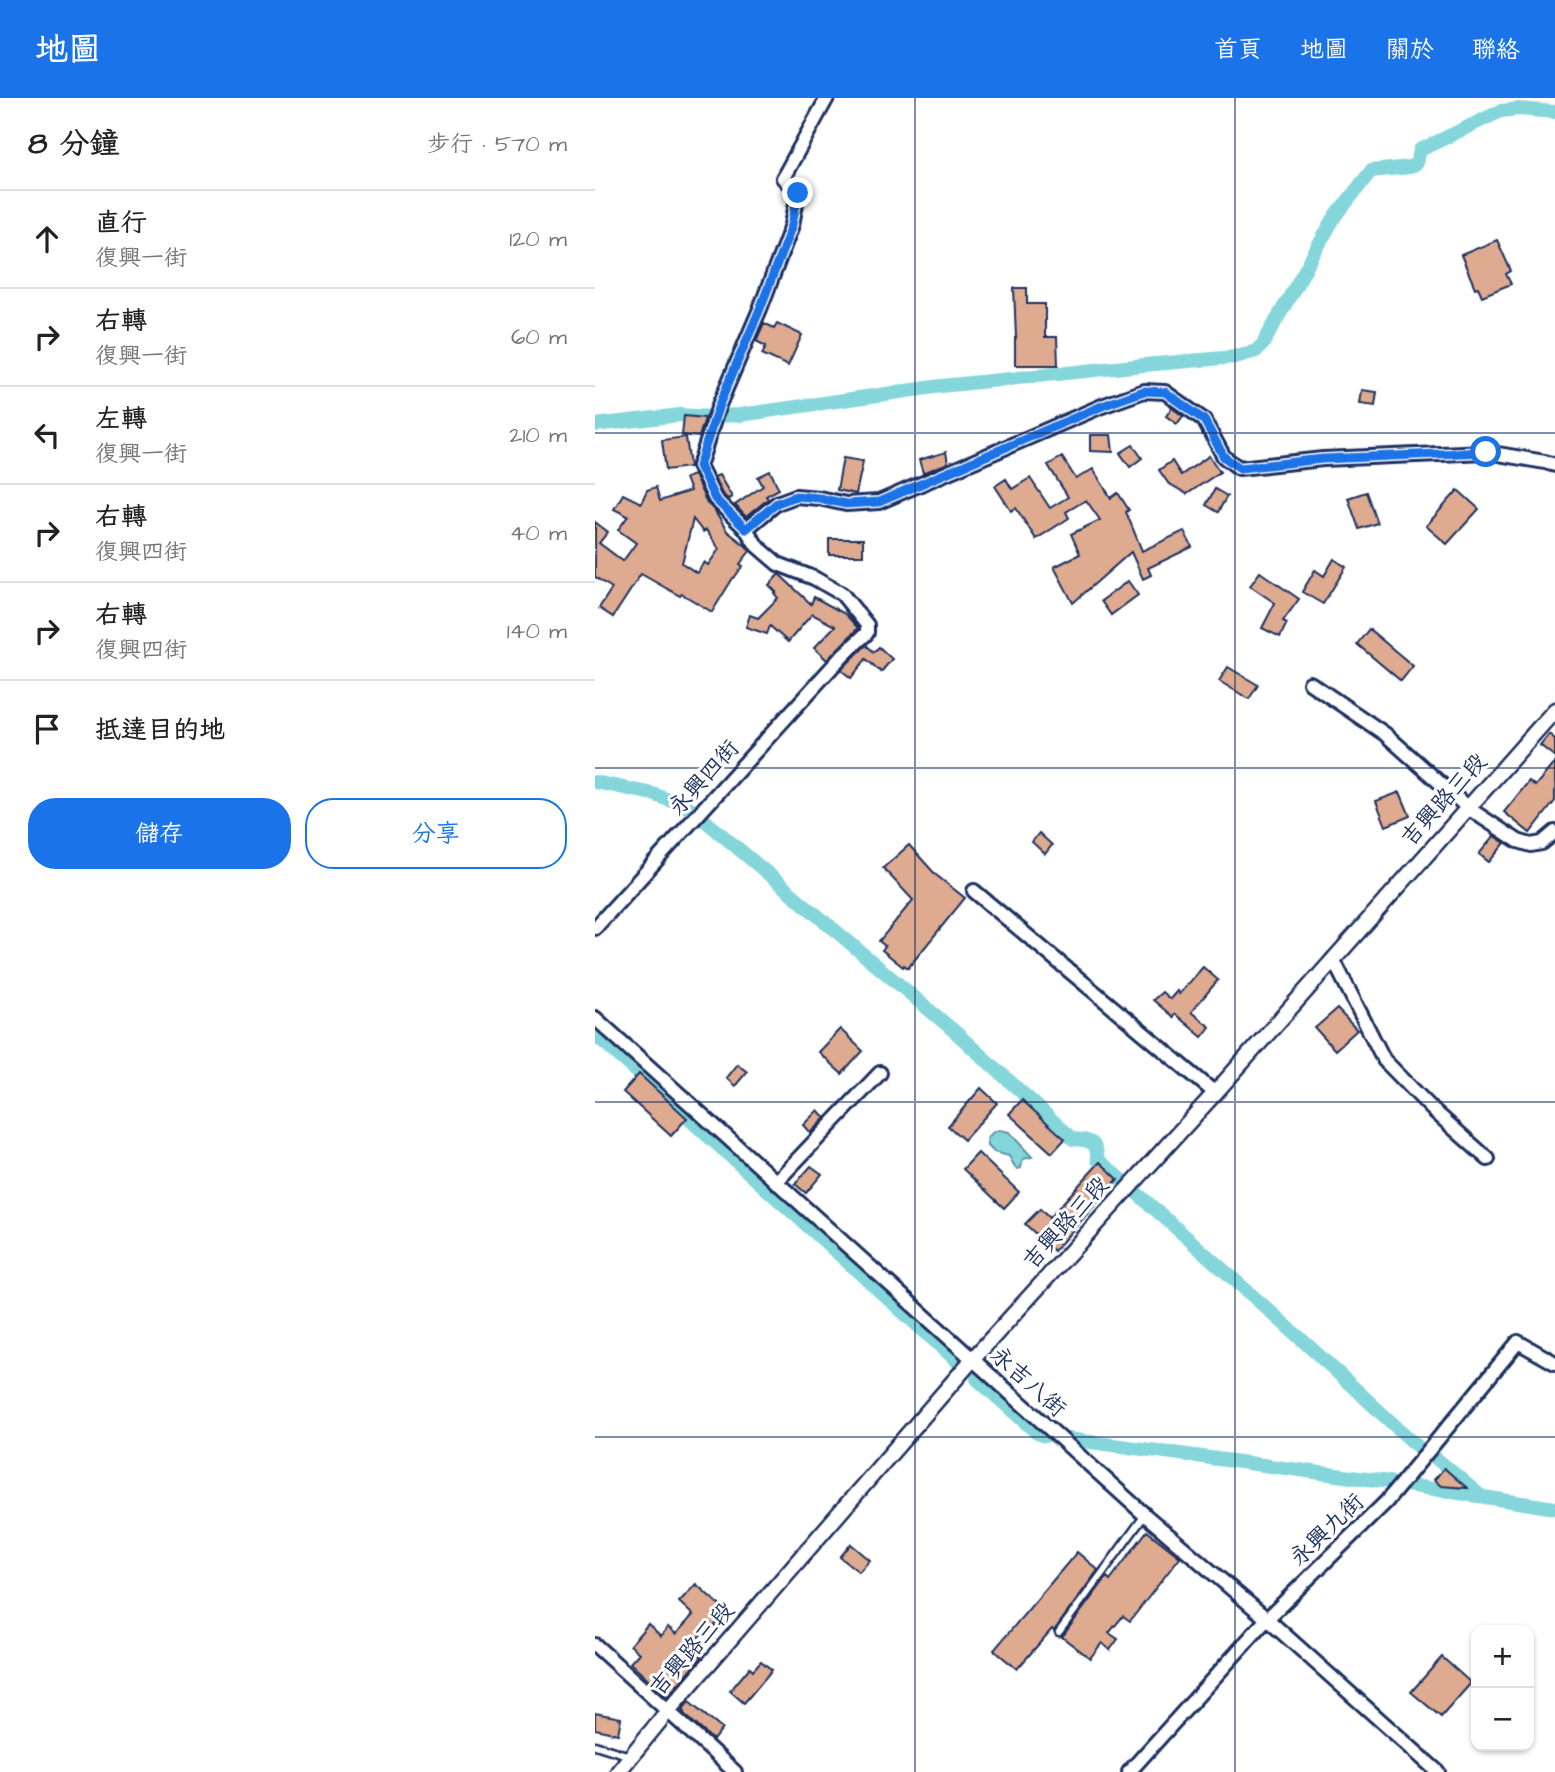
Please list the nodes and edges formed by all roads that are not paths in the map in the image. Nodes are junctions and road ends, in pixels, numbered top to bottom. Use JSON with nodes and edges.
{"nodes":[{"id":1,"x":827,"y":98,"type":"edge"},
{"id":2,"x":1555,"y":466,"type":"edge"},
{"id":3,"x":746,"y":529,"type":"junction"},
{"id":4,"x":1310,"y":683,"type":"dead end"},
{"id":5,"x":1555,"y":710,"type":"edge"},
{"id":6,"x":1468,"y":808,"type":"junction"},
{"id":7,"x":1555,"y":832,"type":"edge"},
{"id":8,"x":974,"y":891,"type":"dead end"},
{"id":9,"x":595,"y":928,"type":"edge"},
{"id":10,"x":1333,"y":958,"type":"junction"},
{"id":11,"x":595,"y":1018,"type":"edge"},
{"id":12,"x":880,"y":1073,"type":"dead end"},
{"id":13,"x":1215,"y":1093,"type":"junction"},
{"id":14,"x":1489,"y":1159,"type":"dead end"},
{"id":15,"x":776,"y":1182,"type":"junction"},
{"id":16,"x":972,"y":1360,"type":"junction"},
{"id":17,"x":1555,"y":1363,"type":"edge"},
{"id":18,"x":1145,"y":1515,"type":"junction"},
{"id":19,"x":1267,"y":1619,"type":"junction"},
{"id":20,"x":1059,"y":1632,"type":"dead end"},
{"id":21,"x":595,"y":1645,"type":"edge"},
{"id":22,"x":667,"y":1712,"type":"junction"},
{"id":23,"x":595,"y":1745,"type":"edge"},
{"id":24,"x":632,"y":1757,"type":"junction"},
{"id":25,"x":618,"y":1772,"type":"edge"},
{"id":26,"x":735,"y":1772,"type":"edge"},
{"id":27,"x":1129,"y":1772,"type":"edge"},
{"id":28,"x":1439,"y":1772,"type":"edge"}],
"edges":[{"from":1,"to":3,"type":"street"},
{"from":2,"to":3,"type":"street"},
{"from":3,"to":9,"type":"street","name":"永興四街"},
{"from":4,"to":6,"type":"street"},
{"from":5,"to":6,"type":"street","name":"吉興路三段"},
{"from":6,"to":7,"type":"street"},
{"from":6,"to":10,"type":"street","name":"吉興路三段"},
{"from":8,"to":13,"type":"street"},
{"from":10,"to":13,"type":"street","name":"吉興路三段"},
{"from":10,"to":14,"type":"street"},
{"from":11,"to":15,"type":"street","name":"永吉八街"},
{"from":12,"to":15,"type":"street"},
{"from":13,"to":16,"type":"street","name":"吉興路三段"},
{"from":15,"to":16,"type":"street","name":"永吉八街"},
{"from":16,"to":18,"type":"street","name":"永吉八街"},
{"from":16,"to":22,"type":"street","name":"吉興路三段"},
{"from":17,"to":19,"type":"street","name":"永興九街"},
{"from":18,"to":19,"type":"street","name":"永吉八街"},
{"from":18,"to":20,"type":"lane"},
{"from":19,"to":27,"type":"street","name":"永興九街"},
{"from":19,"to":28,"type":"street","name":"永吉八街"},
{"from":21,"to":22,"type":"street"},
{"from":22,"to":24,"type":"street","name":"吉興路三段"},
{"from":22,"to":26,"type":"street"},
{"from":23,"to":24,"type":"lane"},
{"from":24,"to":25,"type":"street","name":"吉興路三段"}]}
